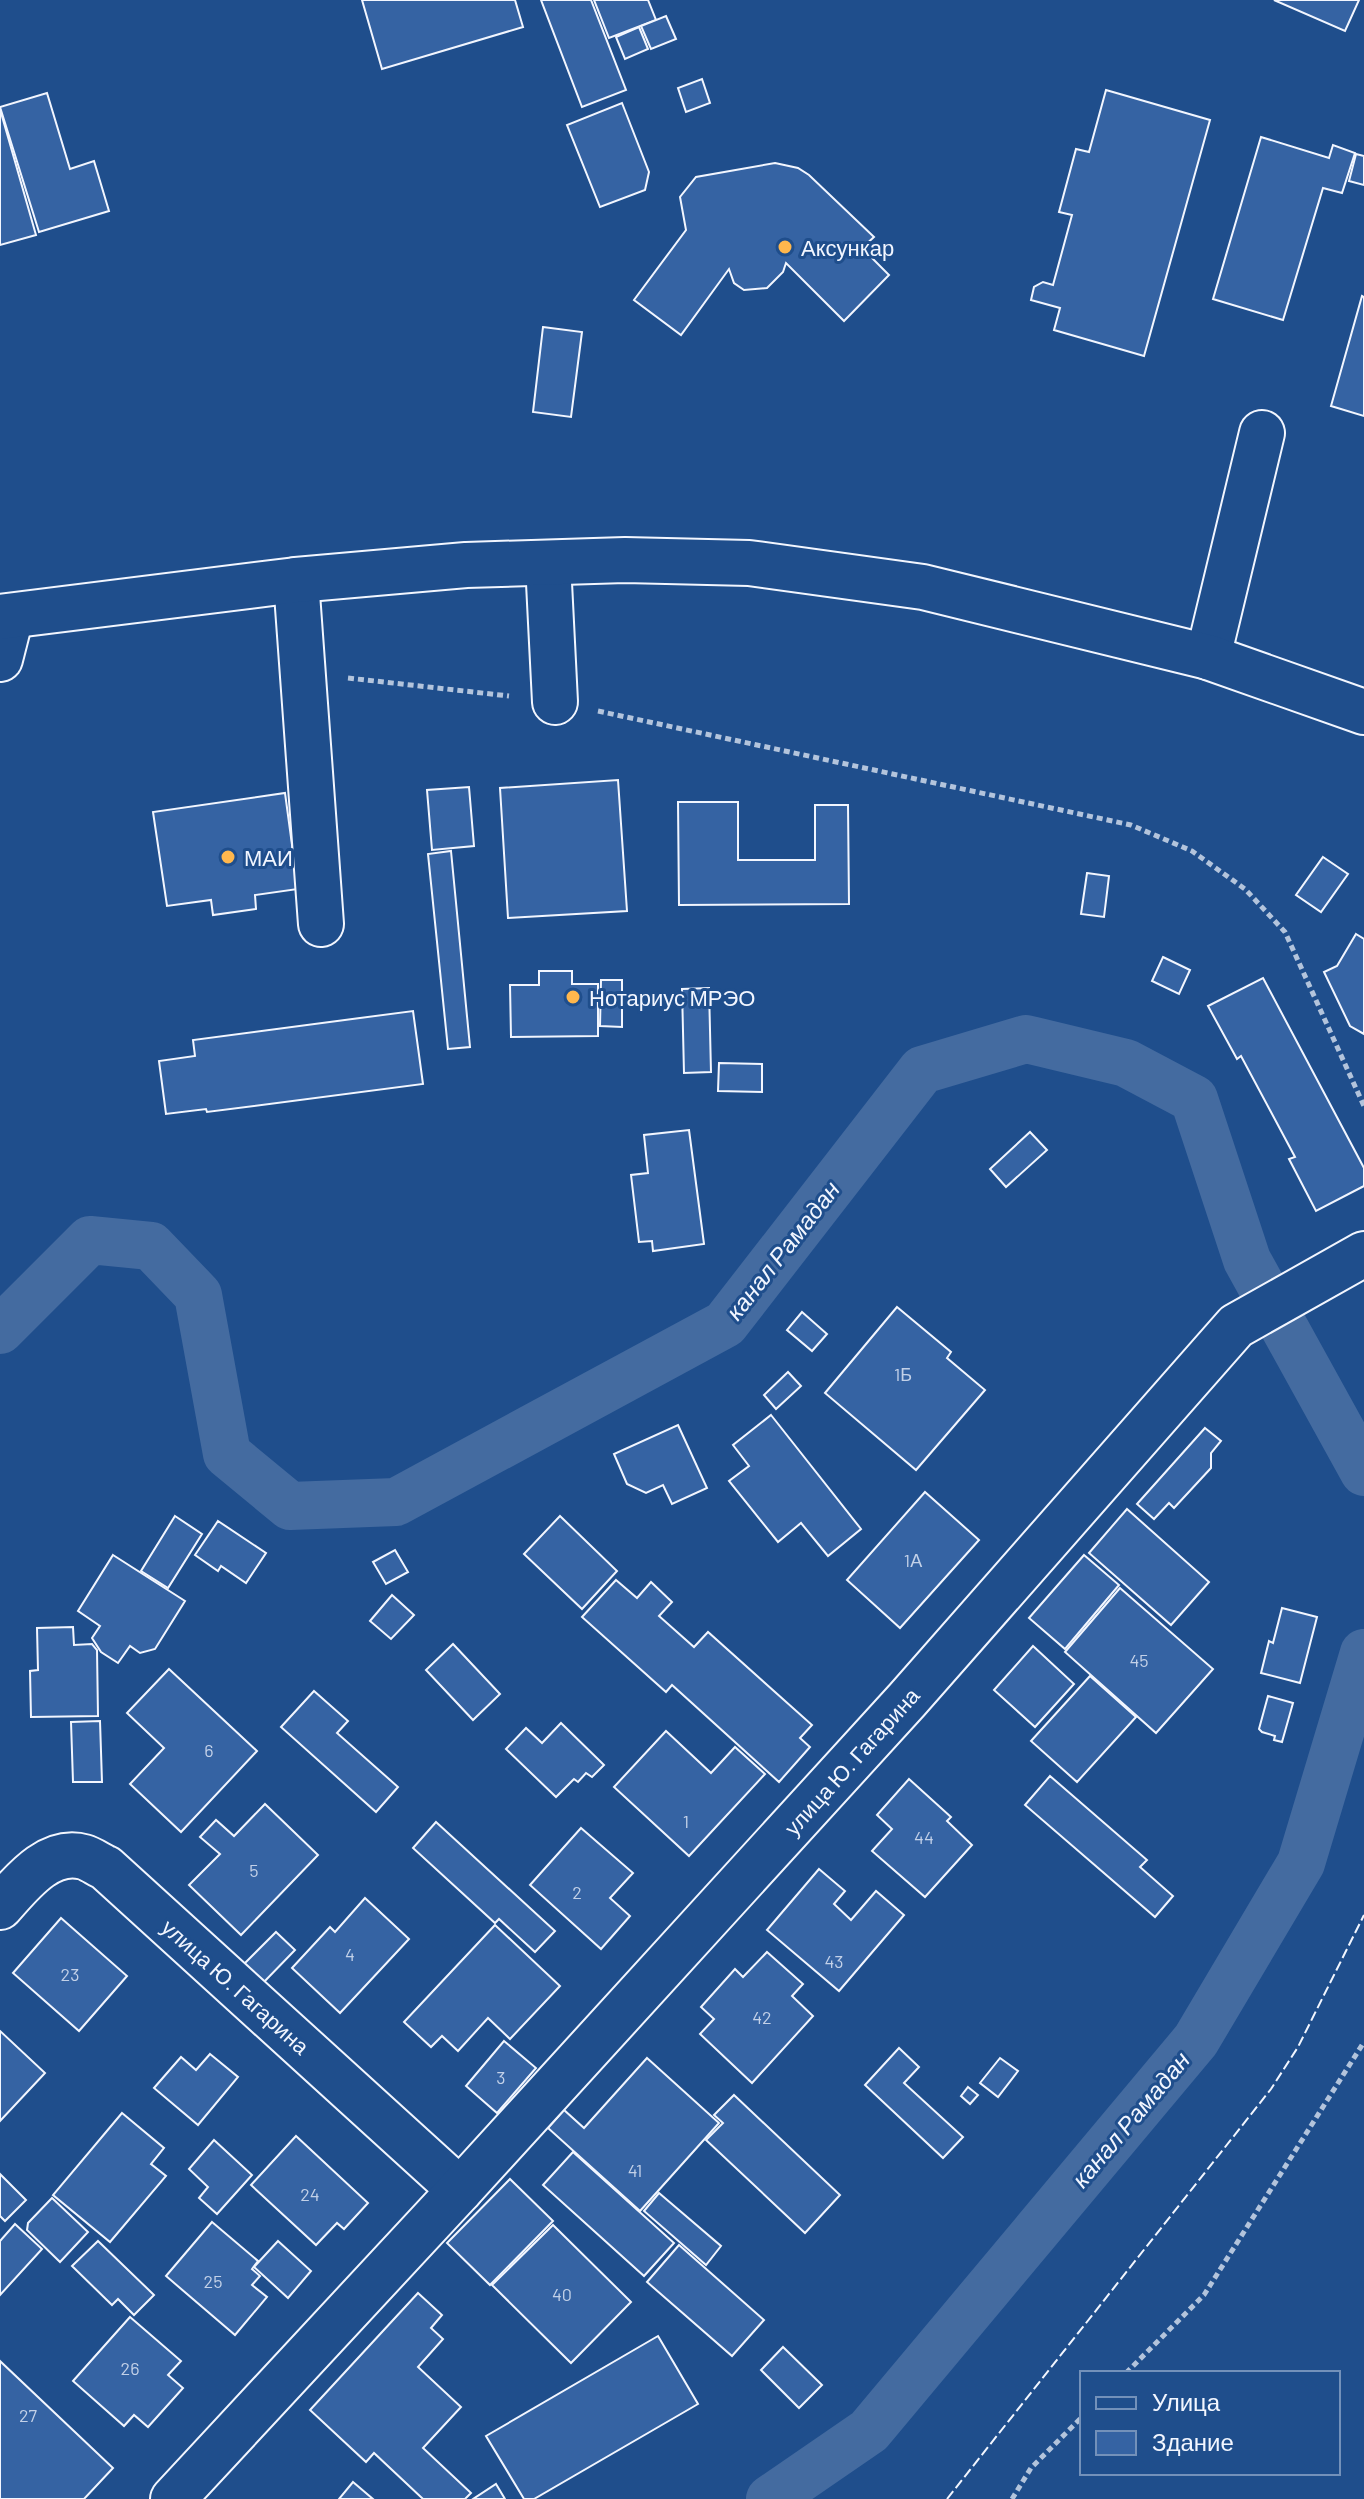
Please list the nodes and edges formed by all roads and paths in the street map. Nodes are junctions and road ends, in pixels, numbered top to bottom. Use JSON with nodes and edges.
{"nodes":[{"id":1,"x":1262,"y":433,"type":"dead end"},
{"id":2,"x":548,"y":563,"type":"junction"},
{"id":3,"x":296,"y":580,"type":"junction"},
{"id":4,"x":6,"y":616,"type":"edge"},
{"id":5,"x":1208,"y":657,"type":"junction"},
{"id":6,"x":0,"y":659,"type":"edge"},
{"id":7,"x":304,"y":673,"type":"junction"},
{"id":8,"x":555,"y":702,"type":"junction"},
{"id":9,"x":1364,"y":712,"type":"edge"},
{"id":10,"x":321,"y":924,"type":"dead end"},
{"id":11,"x":1364,"y":1106,"type":"edge"},
{"id":12,"x":1354,"y":1259,"type":"edge"},
{"id":13,"x":0,"y":1907,"type":"edge"},
{"id":14,"x":1364,"y":2042,"type":"edge"},
{"id":15,"x":460,"y":2190,"type":"junction"},
{"id":16,"x":1128,"y":2371,"type":"edge"},
{"id":17,"x":1080,"y":2419,"type":"edge"},
{"id":18,"x":173,"y":2499,"type":"edge"},
{"id":19,"x":1012,"y":2499,"type":"edge"}],
"edges":[{"from":1,"to":5,"type":"main road"},
{"from":2,"to":3,"type":"main road"},
{"from":2,"to":5,"type":"main road"},
{"from":2,"to":8,"type":"main road"},
{"from":3,"to":4,"type":"main road"},
{"from":3,"to":7,"type":"main road"},
{"from":4,"to":6,"type":"main road"},
{"from":5,"to":9,"type":"main road"},
{"from":7,"to":8,"type":"path"},
{"from":7,"to":10,"type":"main road"},
{"from":8,"to":11,"type":"path"},
{"from":12,"to":15,"type":"main road","name":"улица Ю. Гагарина"},
{"from":13,"to":15,"type":"main road","name":"улица Ю. Гагарина"},
{"from":14,"to":16,"type":"path"},
{"from":15,"to":18,"type":"main road","name":"улица Ю. Гагарина"},
{"from":17,"to":19,"type":"path"}]}
